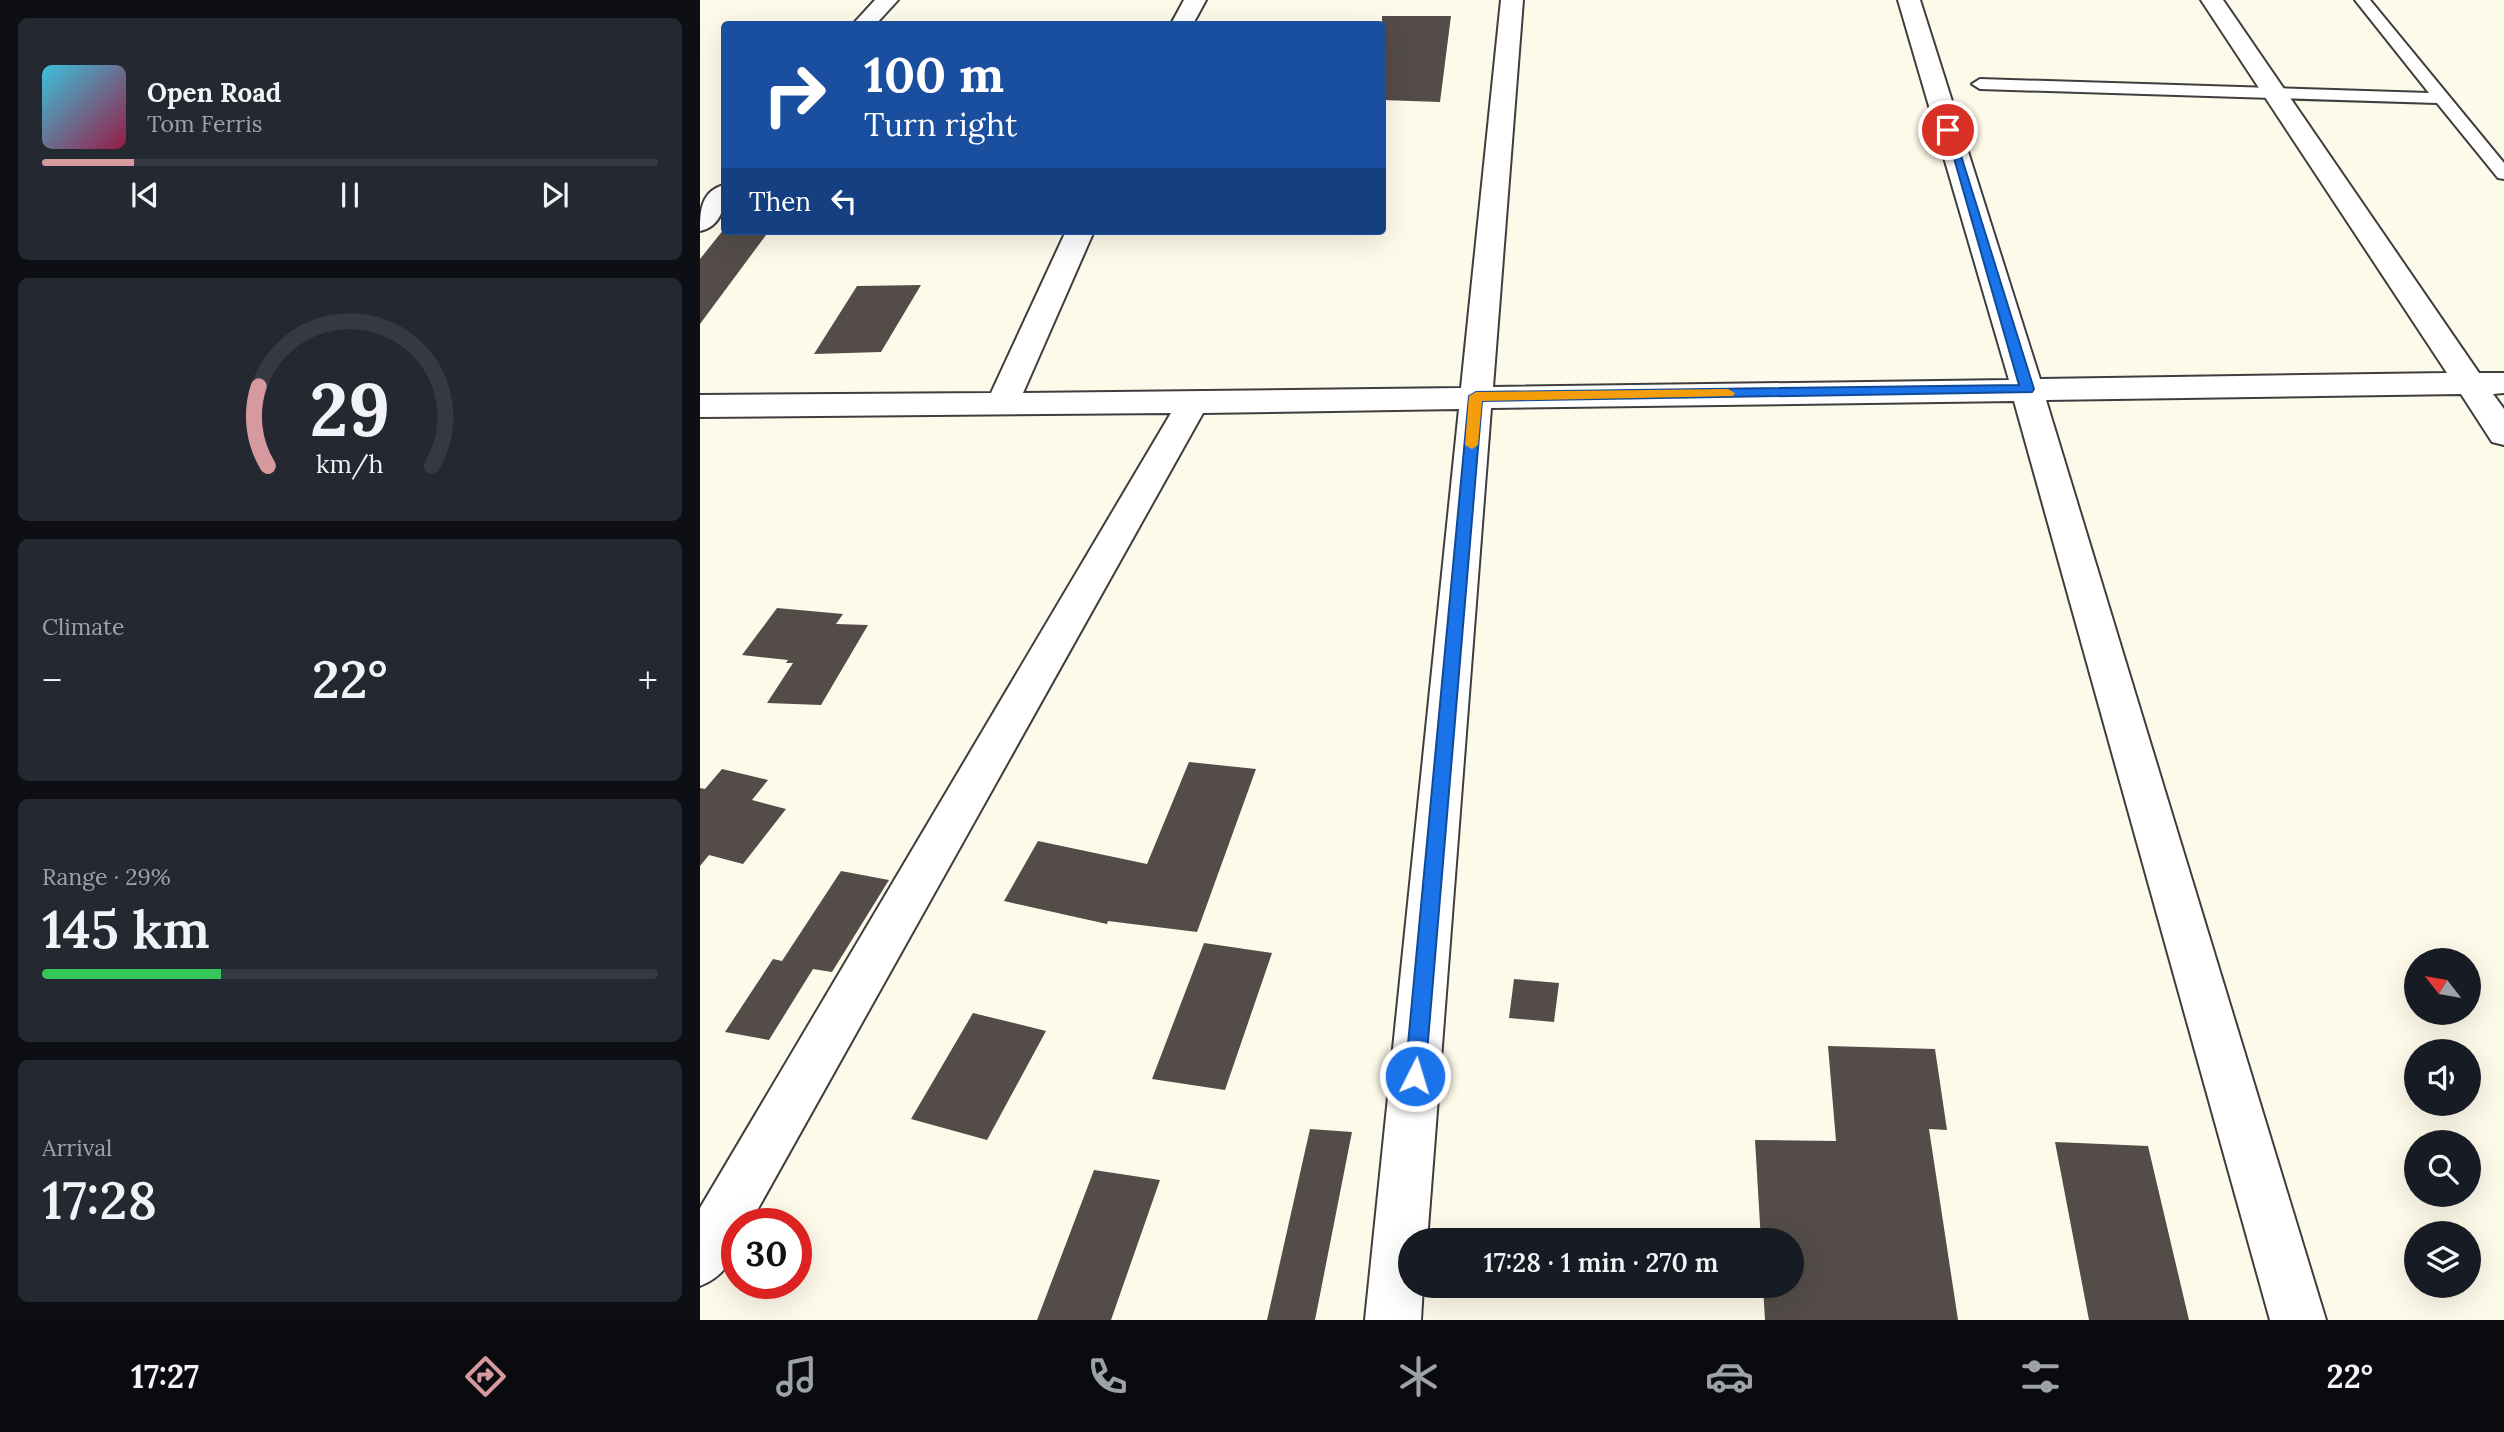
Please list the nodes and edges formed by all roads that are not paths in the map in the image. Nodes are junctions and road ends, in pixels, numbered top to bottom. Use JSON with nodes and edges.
{"nodes":[{"id":1,"x":887,"y":0,"type":"edge"},
{"id":2,"x":1195,"y":0,"type":"edge"},
{"id":3,"x":1512,"y":0,"type":"edge"},
{"id":4,"x":1909,"y":0,"type":"edge"},
{"id":5,"x":2212,"y":0,"type":"edge"},
{"id":6,"x":2362,"y":0,"type":"edge"},
{"id":7,"x":867,"y":21,"type":"edge"},
{"id":8,"x":1184,"y":21,"type":"edge"},
{"id":9,"x":1980,"y":84,"type":"dead end"},
{"id":10,"x":2274,"y":91,"type":"junction"},
{"id":11,"x":2443,"y":98,"type":"junction"},
{"id":12,"x":2504,"y":174,"type":"edge"},
{"id":13,"x":721,"y":197,"type":"edge"},
{"id":14,"x":700,"y":223,"type":"edge"},
{"id":15,"x":1078,"y":235,"type":"edge"},
{"id":16,"x":2504,"y":383,"type":"edge"},
{"id":17,"x":2471,"y":384,"type":"junction"},
{"id":18,"x":2027,"y":389,"type":"junction"},
{"id":19,"x":1476,"y":396,"type":"junction"},
{"id":20,"x":1003,"y":402,"type":"junction"},
{"id":21,"x":1194,"y":402,"type":"junction"},
{"id":22,"x":703,"y":409,"type":"edge"},
{"id":23,"x":2504,"y":434,"type":"edge"},
{"id":24,"x":700,"y":1259,"type":"edge"},
{"id":25,"x":1394,"y":1320,"type":"edge"},
{"id":26,"x":2298,"y":1320,"type":"edge"}],
"edges":[{"from":1,"to":7,"type":"street"},
{"from":2,"to":8,"type":"street"},
{"from":3,"to":19,"type":"street"},
{"from":4,"to":18,"type":"street"},
{"from":5,"to":10,"type":"street"},
{"from":6,"to":11,"type":"lane"},
{"from":9,"to":10,"type":"lane"},
{"from":10,"to":11,"type":"lane"},
{"from":10,"to":17,"type":"street"},
{"from":11,"to":12,"type":"lane"},
{"from":13,"to":14,"type":"street"},
{"from":15,"to":20,"type":"street"},
{"from":16,"to":17,"type":"street"},
{"from":17,"to":18,"type":"street"},
{"from":17,"to":23,"type":"street"},
{"from":18,"to":19,"type":"street"},
{"from":18,"to":26,"type":"street"},
{"from":19,"to":21,"type":"street"},
{"from":19,"to":25,"type":"street"},
{"from":20,"to":21,"type":"street"},
{"from":20,"to":22,"type":"street"},
{"from":21,"to":24,"type":"street"}]}
